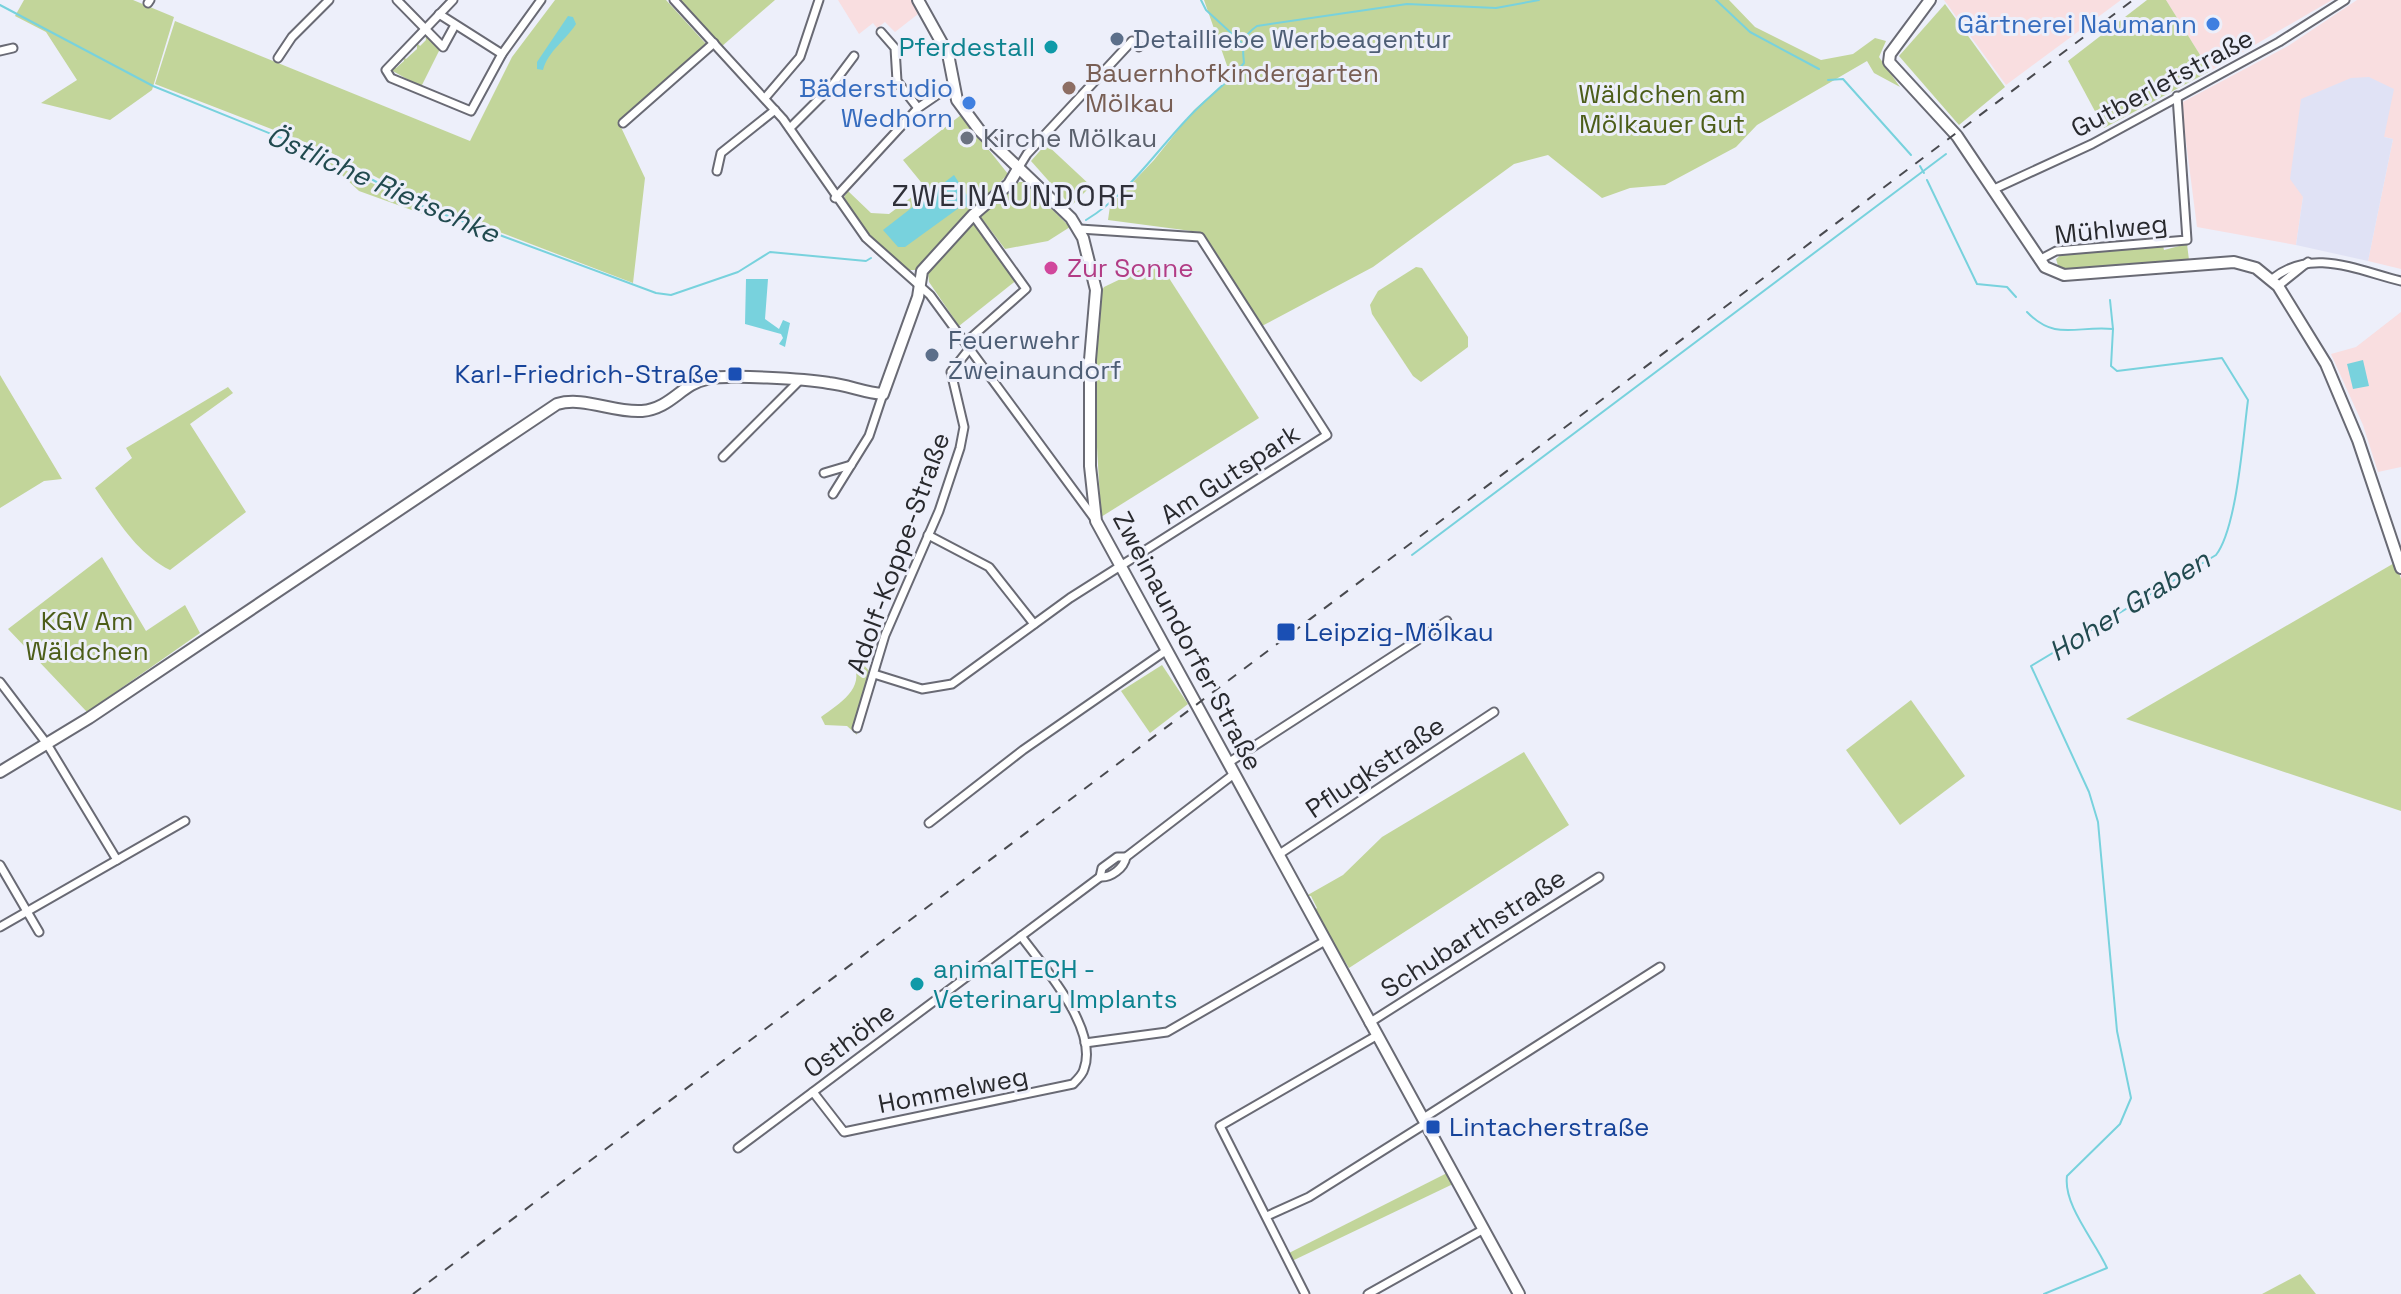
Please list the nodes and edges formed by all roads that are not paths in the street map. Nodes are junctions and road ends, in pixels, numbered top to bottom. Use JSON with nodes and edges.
{"nodes":[{"id":1,"x":329,"y":0,"type":"edge"},
{"id":2,"x":397,"y":0,"type":"edge"},
{"id":3,"x":453,"y":0,"type":"edge"},
{"id":4,"x":541,"y":0,"type":"edge"},
{"id":5,"x":674,"y":0,"type":"edge"},
{"id":6,"x":819,"y":0,"type":"edge"},
{"id":7,"x":918,"y":0,"type":"edge"},
{"id":8,"x":1930,"y":0,"type":"edge"},
{"id":9,"x":2345,"y":0,"type":"edge"},
{"id":10,"x":439,"y":14,"type":"junction"},
{"id":11,"x":455,"y":25,"type":"junction"},
{"id":12,"x":424,"y":28,"type":"junction"},
{"id":13,"x":881,"y":32,"type":"dead end"},
{"id":14,"x":714,"y":43,"type":"junction"},
{"id":15,"x":1139,"y":47,"type":"dead end"},
{"id":16,"x":13,"y":48,"type":"dead end"},
{"id":17,"x":0,"y":51,"type":"edge"},
{"id":18,"x":502,"y":54,"type":"junction"},
{"id":19,"x":854,"y":56,"type":"dead end"},
{"id":20,"x":278,"y":58,"type":"dead end"},
{"id":21,"x":953,"y":84,"type":"junction"},
{"id":22,"x":2177,"y":96,"type":"junction"},
{"id":23,"x":765,"y":98,"type":"junction"},
{"id":24,"x":918,"y":108,"type":"junction"},
{"id":25,"x":775,"y":110,"type":"junction"},
{"id":26,"x":623,"y":123,"type":"dead end"},
{"id":27,"x":790,"y":128,"type":"junction"},
{"id":28,"x":1019,"y":167,"type":"junction"},
{"id":29,"x":717,"y":171,"type":"dead end"},
{"id":30,"x":1992,"y":190,"type":"junction"},
{"id":31,"x":835,"y":198,"type":"junction"},
{"id":32,"x":973,"y":215,"type":"junction"},
{"id":33,"x":1080,"y":229,"type":"junction"},
{"id":34,"x":2039,"y":260,"type":"junction"},
{"id":35,"x":2401,"y":281,"type":"edge"},
{"id":36,"x":2275,"y":282,"type":"junction"},
{"id":37,"x":919,"y":286,"type":"junction"},
{"id":38,"x":968,"y":345,"type":"junction"},
{"id":39,"x":799,"y":381,"type":"junction"},
{"id":40,"x":883,"y":394,"type":"junction"},
{"id":41,"x":723,"y":457,"type":"dead end"},
{"id":42,"x":851,"y":465,"type":"junction"},
{"id":43,"x":824,"y":473,"type":"dead end"},
{"id":44,"x":833,"y":494,"type":"dead end"},
{"id":45,"x":1096,"y":521,"type":"junction"},
{"id":46,"x":928,"y":535,"type":"junction"},
{"id":47,"x":1121,"y":568,"type":"junction"},
{"id":48,"x":2401,"y":568,"type":"edge"},
{"id":49,"x":1447,"y":621,"type":"dead end"},
{"id":50,"x":1034,"y":624,"type":"junction"},
{"id":51,"x":1167,"y":650,"type":"junction"},
{"id":52,"x":874,"y":674,"type":"junction"},
{"id":53,"x":0,"y":682,"type":"edge"},
{"id":54,"x":1494,"y":712,"type":"dead end"},
{"id":55,"x":857,"y":728,"type":"dead end"},
{"id":56,"x":47,"y":744,"type":"junction"},
{"id":57,"x":1228,"y":763,"type":"junction"},
{"id":58,"x":0,"y":772,"type":"edge"},
{"id":59,"x":1234,"y":774,"type":"junction"},
{"id":60,"x":185,"y":821,"type":"dead end"},
{"id":61,"x":929,"y":823,"type":"dead end"},
{"id":62,"x":1278,"y":855,"type":"junction"},
{"id":63,"x":117,"y":860,"type":"junction"},
{"id":64,"x":0,"y":865,"type":"edge"},
{"id":65,"x":1599,"y":877,"type":"dead end"},
{"id":66,"x":28,"y":913,"type":"junction"},
{"id":67,"x":0,"y":927,"type":"edge"},
{"id":68,"x":39,"y":932,"type":"dead end"},
{"id":69,"x":1021,"y":936,"type":"junction"},
{"id":70,"x":1325,"y":941,"type":"junction"},
{"id":71,"x":1660,"y":967,"type":"dead end"},
{"id":72,"x":1369,"y":1023,"type":"junction"},
{"id":73,"x":1376,"y":1036,"type":"junction"},
{"id":74,"x":1085,"y":1043,"type":"junction"},
{"id":75,"x":813,"y":1092,"type":"junction"},
{"id":76,"x":1424,"y":1121,"type":"junction"},
{"id":77,"x":738,"y":1148,"type":"dead end"},
{"id":78,"x":1267,"y":1216,"type":"junction"},
{"id":79,"x":1484,"y":1229,"type":"junction"},
{"id":80,"x":1305,"y":1294,"type":"edge"},
{"id":81,"x":1368,"y":1294,"type":"edge"},
{"id":82,"x":1519,"y":1294,"type":"edge"}],
"edges":[{"from":1,"to":20,"type":"street"},
{"from":2,"to":12,"type":"street"},
{"from":3,"to":10,"type":"street"},
{"from":4,"to":18,"type":"street"},
{"from":5,"to":14,"type":"street"},
{"from":6,"to":23,"type":"street"},
{"from":7,"to":21,"type":"street","name":"Zweinaundorfer Straße"},
{"from":8,"to":30,"type":"street"},
{"from":9,"to":22,"type":"street","name":"Gutberletstraße"},
{"from":10,"to":11,"type":"street"},
{"from":10,"to":12,"type":"street"},
{"from":11,"to":12,"type":"street"},
{"from":11,"to":18,"type":"street"},
{"from":12,"to":18,"type":"street"},
{"from":13,"to":24,"type":"street"},
{"from":14,"to":23,"type":"street"},
{"from":14,"to":26,"type":"street"},
{"from":15,"to":28,"type":"street"},
{"from":16,"to":17,"type":"street"},
{"from":19,"to":27,"type":"street"},
{"from":21,"to":24,"type":"street"},
{"from":21,"to":28,"type":"street","name":"Zweinaundorfer Straße"},
{"from":22,"to":30,"type":"street","name":"Gutberletstraße"},
{"from":22,"to":34,"type":"street","name":"Mühlweg"},
{"from":23,"to":25,"type":"street"},
{"from":24,"to":31,"type":"street"},
{"from":25,"to":27,"type":"street"},
{"from":25,"to":29,"type":"street"},
{"from":27,"to":31,"type":"street"},
{"from":28,"to":32,"type":"street"},
{"from":28,"to":33,"type":"street","name":"Zweinaundorfer Straße"},
{"from":30,"to":34,"type":"street"},
{"from":31,"to":37,"type":"street"},
{"from":32,"to":37,"type":"street"},
{"from":32,"to":38,"type":"street"},
{"from":33,"to":45,"type":"street","name":"Zweinaundorfer Straße"},
{"from":33,"to":47,"type":"street","name":"Am Gutspark"},
{"from":34,"to":36,"type":"street"},
{"from":35,"to":36,"type":"street"},
{"from":36,"to":48,"type":"street"},
{"from":37,"to":38,"type":"street"},
{"from":37,"to":40,"type":"street"},
{"from":38,"to":45,"type":"street"},
{"from":38,"to":46,"type":"street","name":"Adolf-Koppe-Straße"},
{"from":39,"to":40,"type":"street"},
{"from":39,"to":41,"type":"street"},
{"from":39,"to":56,"type":"street"},
{"from":40,"to":42,"type":"street"},
{"from":42,"to":43,"type":"street"},
{"from":42,"to":44,"type":"street"},
{"from":45,"to":47,"type":"street","name":"Zweinaundorfer Straße"},
{"from":46,"to":50,"type":"street"},
{"from":46,"to":52,"type":"street","name":"Adolf-Koppe-Straße"},
{"from":47,"to":50,"type":"street","name":"Am Gutspark"},
{"from":47,"to":51,"type":"street","name":"Zweinaundorfer Straße"},
{"from":49,"to":57,"type":"street"},
{"from":50,"to":52,"type":"street","name":"Am Gutspark"},
{"from":51,"to":57,"type":"street","name":"Zweinaundorfer Straße"},
{"from":51,"to":61,"type":"street"},
{"from":52,"to":55,"type":"street","name":"Adolf-Koppe-Straße"},
{"from":53,"to":56,"type":"street"},
{"from":54,"to":62,"type":"street","name":"Pflugkstraße"},
{"from":56,"to":58,"type":"street"},
{"from":56,"to":63,"type":"street"},
{"from":57,"to":59,"type":"street","name":"Zweinaundorfer Straße"},
{"from":59,"to":62,"type":"street","name":"Zweinaundorfer Straße"},
{"from":59,"to":69,"type":"street","name":"Osthöhe"},
{"from":60,"to":63,"type":"street"},
{"from":62,"to":70,"type":"street","name":"Zweinaundorfer Straße"},
{"from":63,"to":66,"type":"street"},
{"from":64,"to":66,"type":"street"},
{"from":65,"to":72,"type":"street","name":"Schubarthstraße"},
{"from":66,"to":67,"type":"street"},
{"from":66,"to":68,"type":"street"},
{"from":69,"to":74,"type":"street"},
{"from":69,"to":75,"type":"street","name":"Osthöhe"},
{"from":70,"to":72,"type":"street","name":"Zweinaundorfer Straße"},
{"from":70,"to":74,"type":"street"},
{"from":71,"to":76,"type":"street"},
{"from":72,"to":73,"type":"street","name":"Zweinaundorfer Straße"},
{"from":73,"to":76,"type":"street","name":"Zweinaundorfer Straße"},
{"from":73,"to":78,"type":"street"},
{"from":74,"to":75,"type":"street","name":"Hommelweg"},
{"from":75,"to":77,"type":"street","name":"Osthöhe"},
{"from":76,"to":78,"type":"street"},
{"from":76,"to":79,"type":"street","name":"Zweinaundorfer Straße"},
{"from":78,"to":80,"type":"street"},
{"from":79,"to":81,"type":"street"},
{"from":79,"to":82,"type":"street","name":"Zweinaundorfer Straße"}]}
